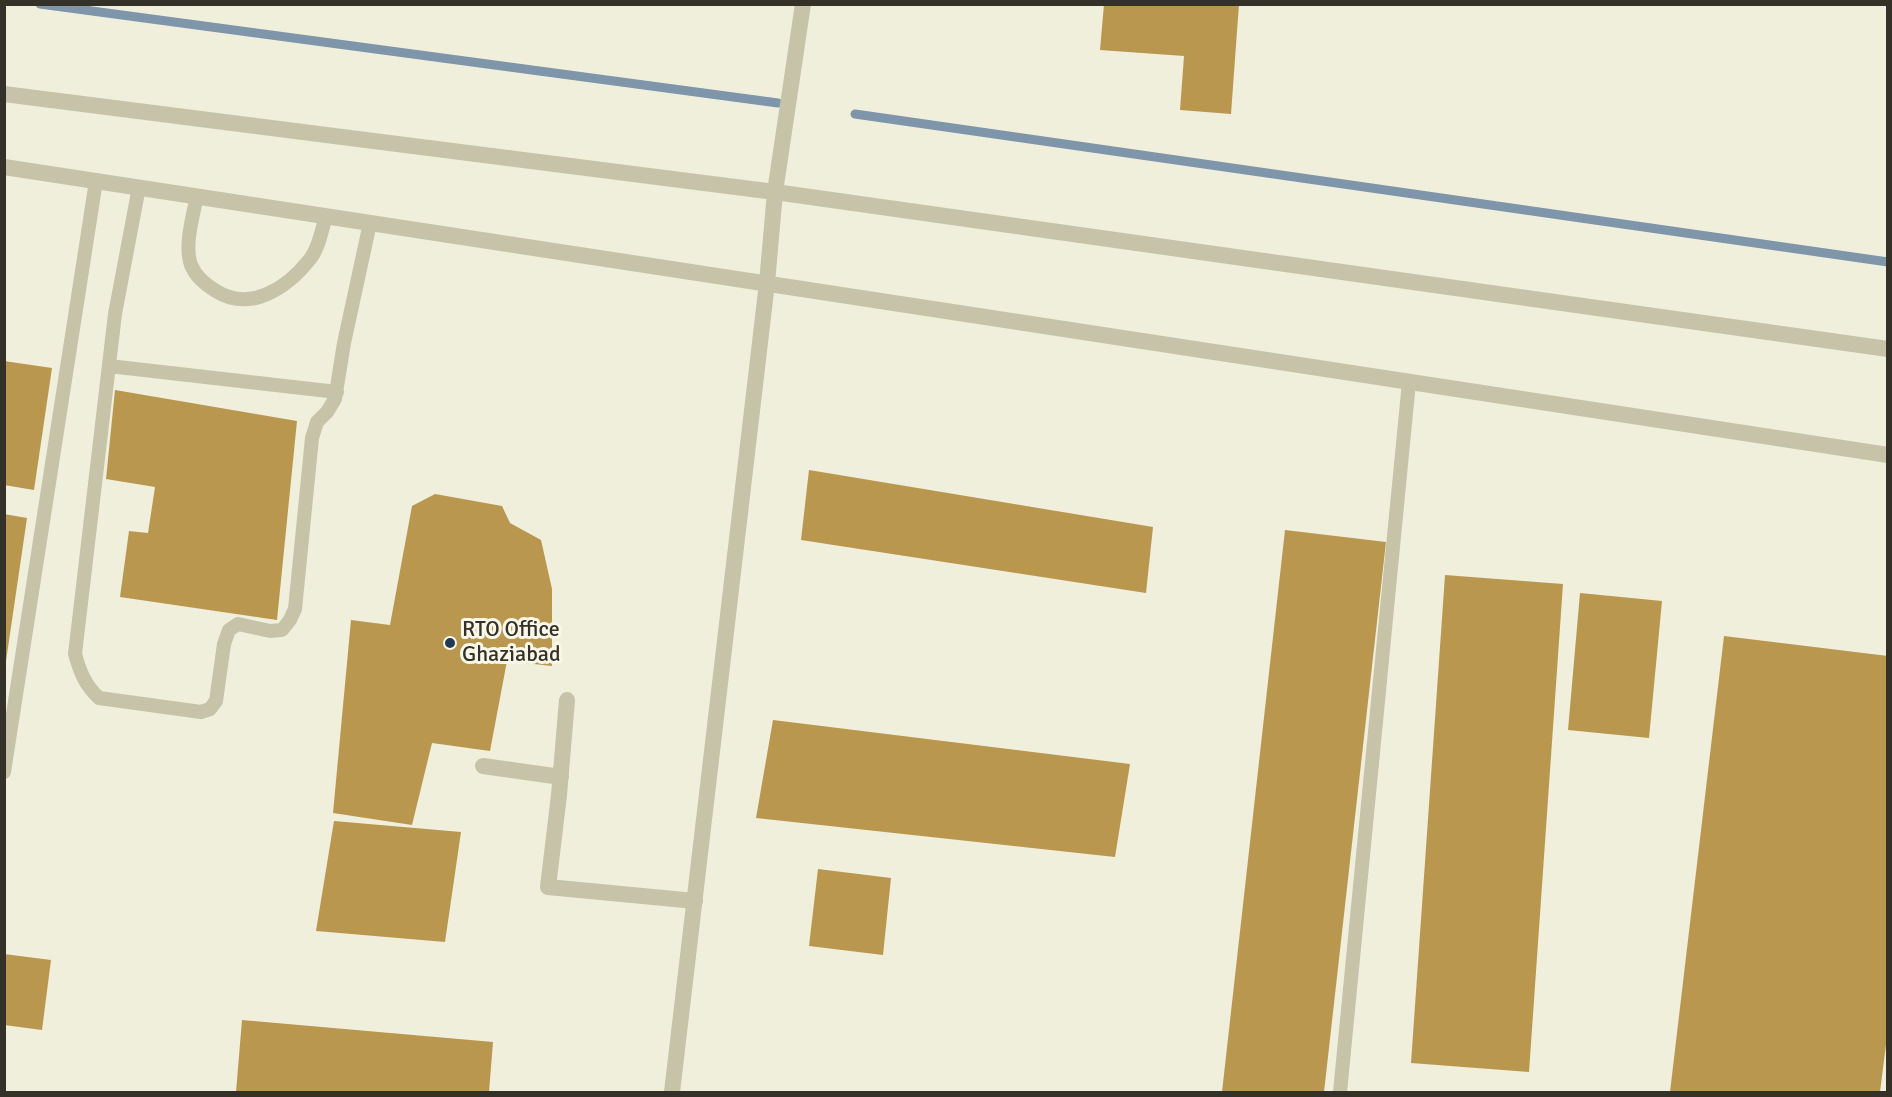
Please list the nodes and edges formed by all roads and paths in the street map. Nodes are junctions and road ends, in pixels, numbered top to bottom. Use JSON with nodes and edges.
{"nodes":[{"id":1,"x":802,"y":4,"type":"edge"},
{"id":2,"x":4,"y":94,"type":"edge"},
{"id":3,"x":4,"y":167,"type":"edge"},
{"id":4,"x":96,"y":181,"type":"junction"},
{"id":5,"x":139,"y":187,"type":"junction"},
{"id":6,"x":775,"y":192,"type":"junction"},
{"id":7,"x":196,"y":196,"type":"junction"},
{"id":8,"x":326,"y":216,"type":"junction"},
{"id":9,"x":370,"y":223,"type":"junction"},
{"id":10,"x":767,"y":283,"type":"junction"},
{"id":11,"x":1887,"y":349,"type":"edge"},
{"id":12,"x":109,"y":366,"type":"junction"},
{"id":13,"x":1409,"y":382,"type":"junction"},
{"id":14,"x":337,"y":392,"type":"junction"},
{"id":15,"x":1887,"y":455,"type":"edge"},
{"id":16,"x":567,"y":700,"type":"dead end"},
{"id":17,"x":483,"y":766,"type":"dead end"},
{"id":18,"x":4,"y":771,"type":"edge"},
{"id":19,"x":561,"y":777,"type":"junction"},
{"id":20,"x":695,"y":900,"type":"junction"},
{"id":21,"x":672,"y":1092,"type":"edge"},
{"id":22,"x":1340,"y":1092,"type":"edge"}],
"edges":[{"from":1,"to":6,"type":"street"},
{"from":2,"to":6,"type":"street"},
{"from":3,"to":4,"type":"street"},
{"from":4,"to":5,"type":"street"},
{"from":4,"to":18,"type":"lane"},
{"from":5,"to":7,"type":"street"},
{"from":5,"to":12,"type":"lane"},
{"from":6,"to":10,"type":"street"},
{"from":6,"to":11,"type":"street"},
{"from":7,"to":8,"type":"street"},
{"from":7,"to":8,"type":"lane"},
{"from":8,"to":9,"type":"street"},
{"from":9,"to":10,"type":"street"},
{"from":9,"to":14,"type":"lane"},
{"from":10,"to":13,"type":"street"},
{"from":10,"to":20,"type":"street"},
{"from":12,"to":14,"type":"lane"},
{"from":12,"to":14,"type":"lane"},
{"from":13,"to":15,"type":"street"},
{"from":13,"to":22,"type":"lane"},
{"from":16,"to":19,"type":"street"},
{"from":17,"to":19,"type":"street"},
{"from":19,"to":20,"type":"street"},
{"from":20,"to":21,"type":"street"}]}
